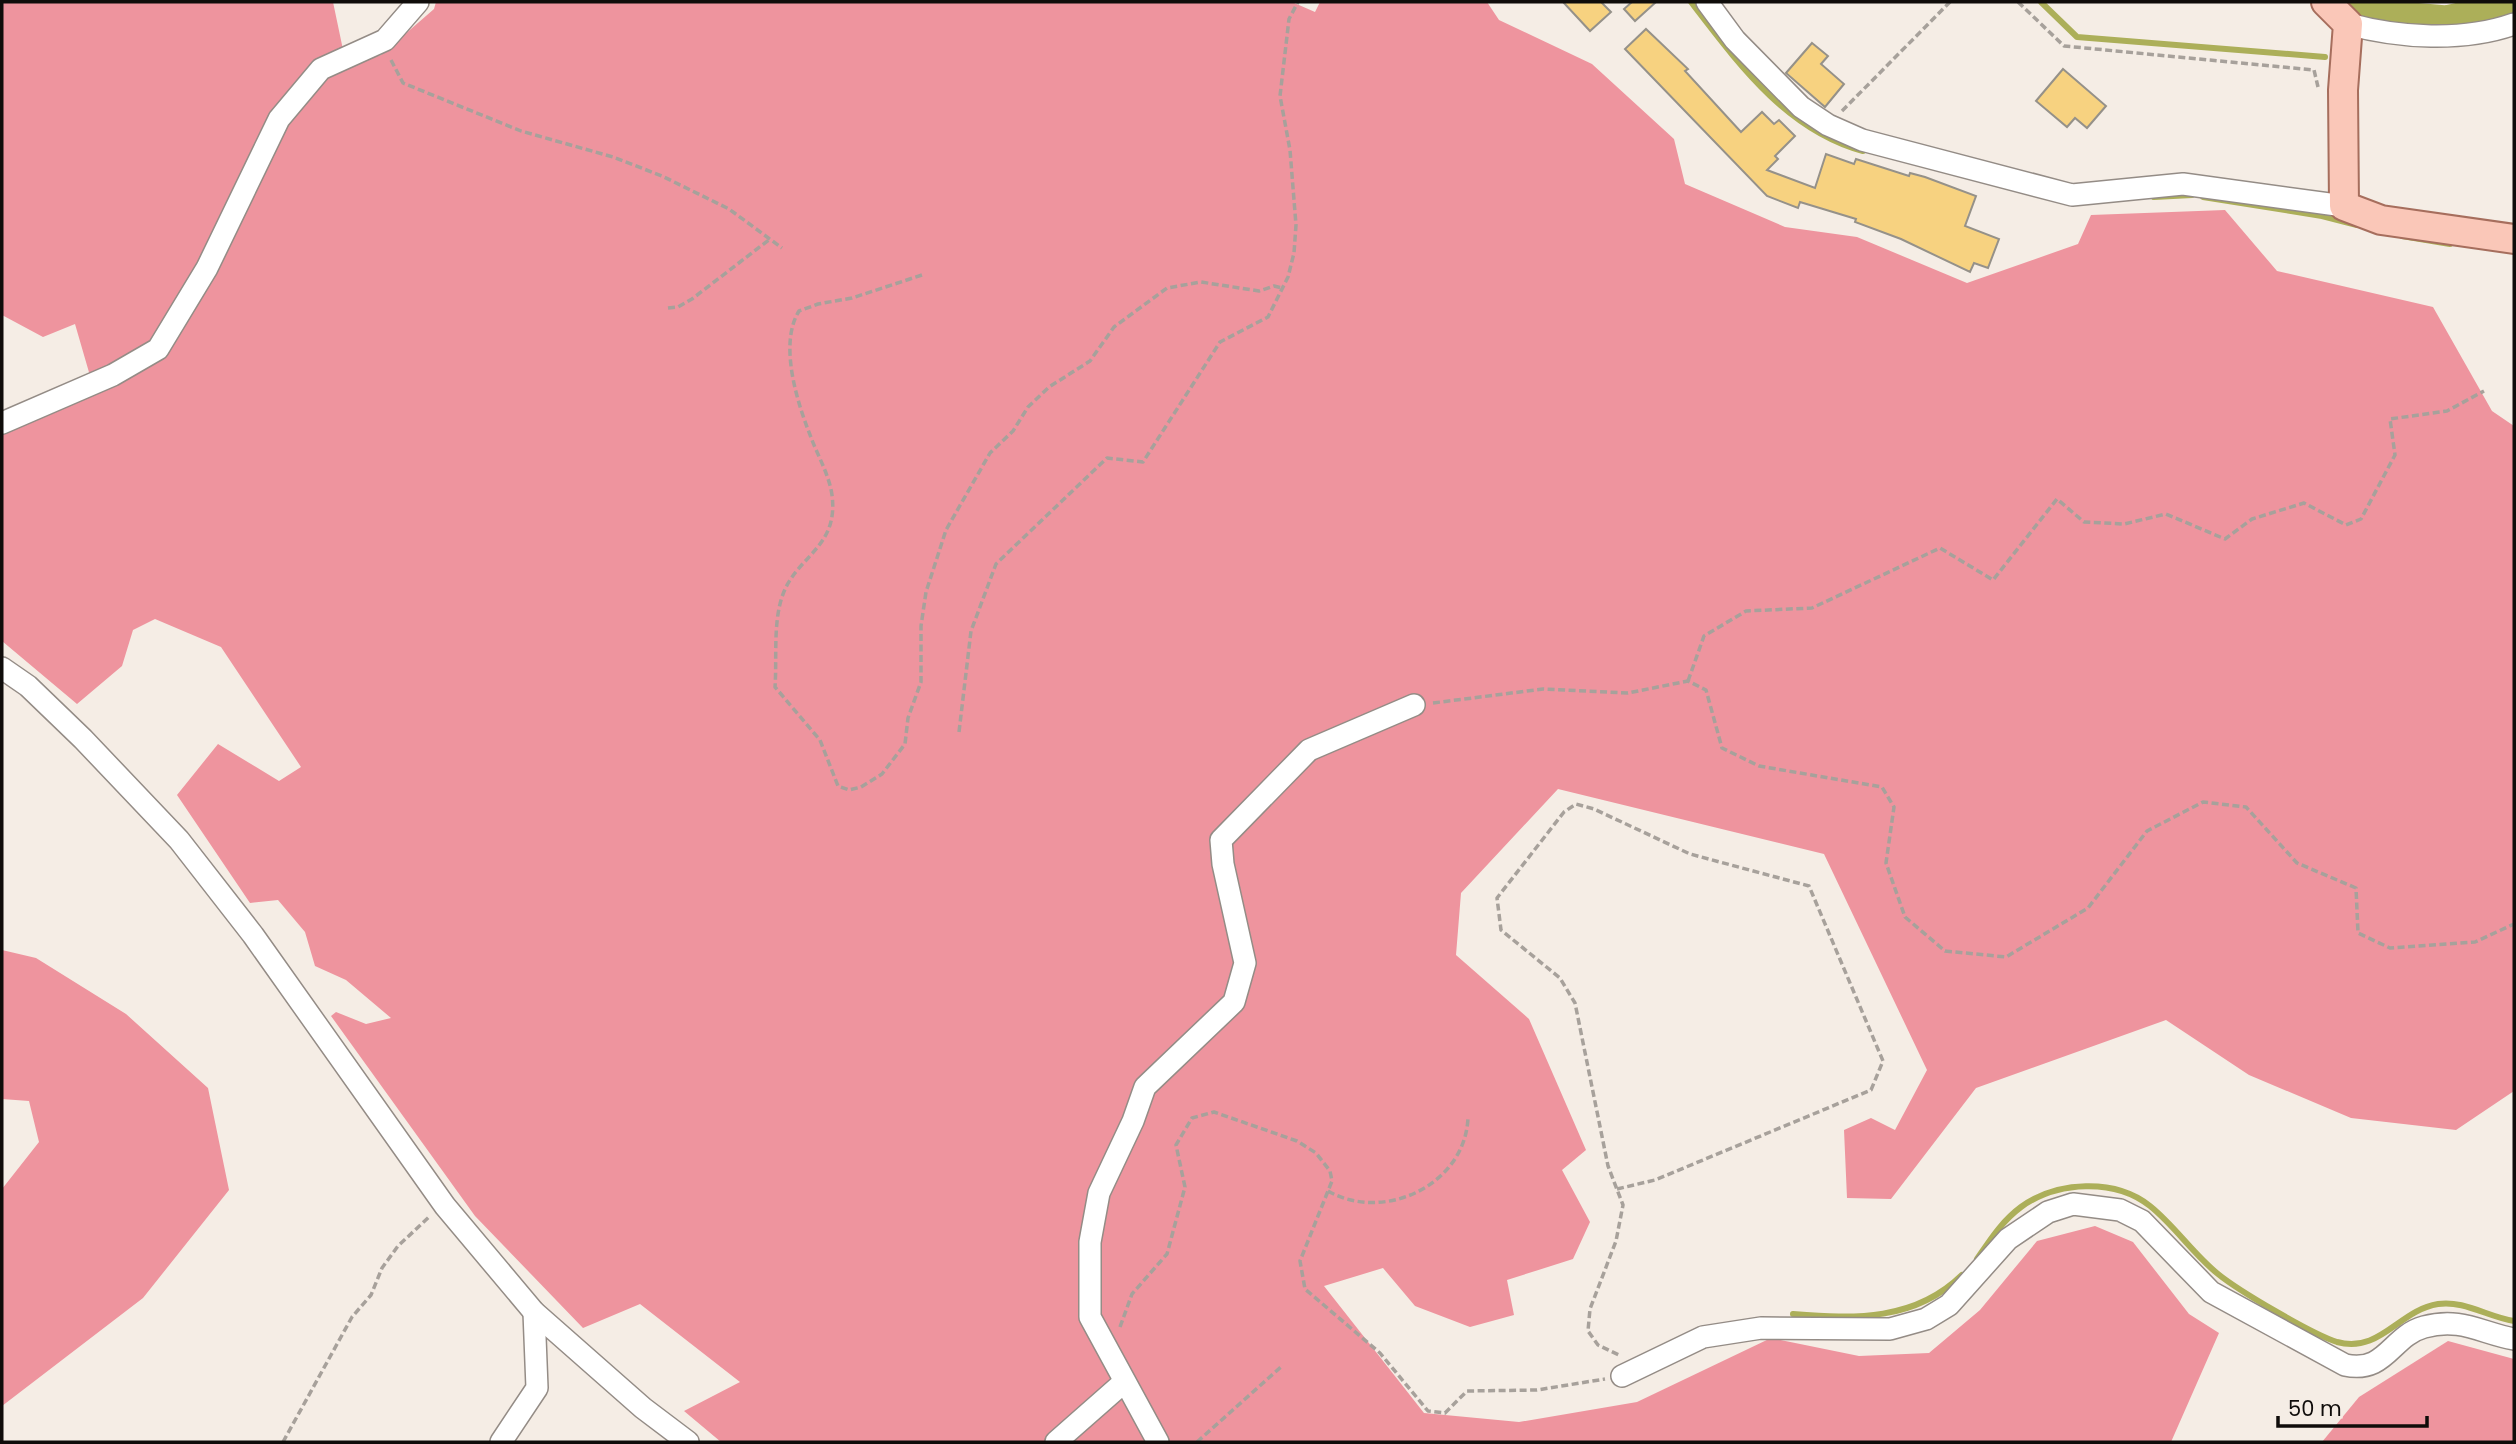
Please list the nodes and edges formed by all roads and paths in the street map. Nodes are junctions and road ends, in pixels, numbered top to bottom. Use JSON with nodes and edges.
{"nodes":[{"id":1,"x":418,"y":2,"type":"edge"},
{"id":2,"x":1298,"y":2,"type":"edge"},
{"id":3,"x":1707,"y":2,"type":"edge"},
{"id":4,"x":1950,"y":2,"type":"edge"},
{"id":5,"x":2018,"y":2,"type":"edge"},
{"id":6,"x":2326,"y":2,"type":"edge"},
{"id":7,"x":2348,"y":24,"type":"junction"},
{"id":8,"x":2514,"y":24,"type":"edge"},
{"id":9,"x":385,"y":40,"type":"junction"},
{"id":10,"x":2321,"y":97,"type":"dead end"},
{"id":11,"x":1828,"y":125,"type":"junction"},
{"id":12,"x":2344,"y":206,"type":"junction"},
{"id":13,"x":770,"y":239,"type":"junction"},
{"id":14,"x":2514,"y":239,"type":"edge"},
{"id":15,"x":782,"y":248,"type":"dead end"},
{"id":16,"x":922,"y":275,"type":"dead end"},
{"id":17,"x":1282,"y":288,"type":"junction"},
{"id":18,"x":668,"y":307,"type":"dead end"},
{"id":19,"x":2484,"y":391,"type":"dead end"},
{"id":20,"x":2,"y":423,"type":"edge"},
{"id":21,"x":2,"y":668,"type":"edge"},
{"id":22,"x":1688,"y":681,"type":"junction"},
{"id":23,"x":1414,"y":705,"type":"joint"},
{"id":24,"x":959,"y":733,"type":"dead end"},
{"id":25,"x":2514,"y":924,"type":"edge"},
{"id":26,"x":1468,"y":1118,"type":"dead end"},
{"id":27,"x":1617,"y":1189,"type":"junction"},
{"id":28,"x":1328,"y":1191,"type":"junction"},
{"id":29,"x":445,"y":1206,"type":"junction"},
{"id":30,"x":534,"y":1312,"type":"junction"},
{"id":31,"x":2514,"y":1339,"type":"edge"},
{"id":32,"x":1109,"y":1356,"type":"junction"},
{"id":33,"x":1282,"y":1366,"type":"dead end"},
{"id":34,"x":1625,"y":1366,"type":"junction"},
{"id":35,"x":1123,"y":1383,"type":"junction"},
{"id":36,"x":283,"y":1442,"type":"edge"},
{"id":37,"x":501,"y":1442,"type":"edge"},
{"id":38,"x":688,"y":1442,"type":"edge"},
{"id":39,"x":1056,"y":1442,"type":"edge"},
{"id":40,"x":1158,"y":1442,"type":"edge"},
{"id":41,"x":1196,"y":1442,"type":"edge"}],
"edges":[{"from":1,"to":9,"type":"street"},
{"from":2,"to":17,"type":"path"},
{"from":3,"to":11,"type":"street"},
{"from":4,"to":11,"type":"path"},
{"from":5,"to":10,"type":"path"},
{"from":6,"to":7,"type":"main road"},
{"from":7,"to":8,"type":"street"},
{"from":7,"to":12,"type":"main road"},
{"from":9,"to":13,"type":"path"},
{"from":9,"to":20,"type":"street"},
{"from":11,"to":12,"type":"street"},
{"from":12,"to":14,"type":"main road"},
{"from":13,"to":15,"type":"path"},
{"from":13,"to":18,"type":"path"},
{"from":16,"to":17,"type":"path"},
{"from":17,"to":24,"type":"path"},
{"from":19,"to":22,"type":"path"},
{"from":21,"to":29,"type":"street"},
{"from":22,"to":23,"type":"path"},
{"from":22,"to":25,"type":"path"},
{"from":23,"to":32,"type":"street"},
{"from":26,"to":28,"type":"path"},
{"from":27,"to":27,"type":"path"},
{"from":27,"to":34,"type":"path"},
{"from":28,"to":32,"type":"path"},
{"from":28,"to":34,"type":"path"},
{"from":29,"to":30,"type":"street"},
{"from":29,"to":36,"type":"path"},
{"from":30,"to":37,"type":"street"},
{"from":30,"to":38,"type":"street"},
{"from":31,"to":34,"type":"street"},
{"from":32,"to":35,"type":"street"},
{"from":33,"to":41,"type":"path"},
{"from":35,"to":39,"type":"street"},
{"from":35,"to":40,"type":"street"}]}
